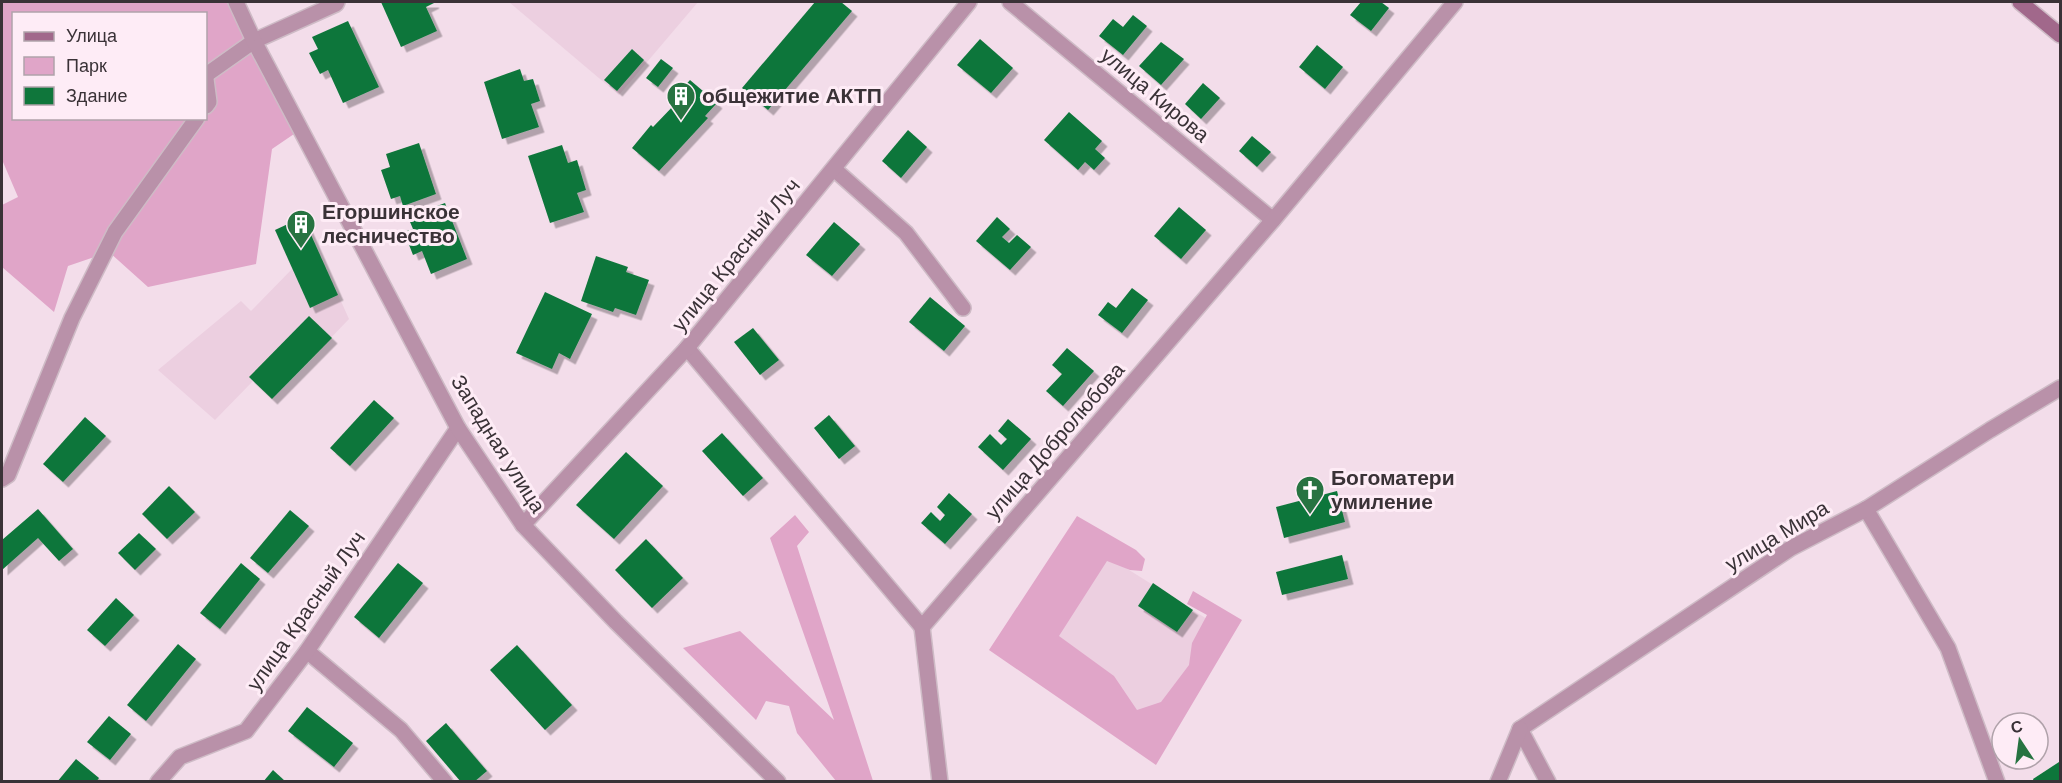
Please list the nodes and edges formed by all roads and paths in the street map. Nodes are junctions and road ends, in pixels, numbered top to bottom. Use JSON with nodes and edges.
{"nodes":[{"id":1,"x":236,"y":2,"type":"edge"},
{"id":2,"x":337,"y":2,"type":"edge"},
{"id":3,"x":969,"y":2,"type":"edge"},
{"id":4,"x":1010,"y":2,"type":"edge"},
{"id":5,"x":1455,"y":2,"type":"edge"},
{"id":6,"x":2020,"y":2,"type":"edge"},
{"id":7,"x":2061,"y":35,"type":"edge"},
{"id":8,"x":254,"y":41,"type":"junction"},
{"id":9,"x":207,"y":76,"type":"edge"},
{"id":10,"x":207,"y":85,"type":"edge"},
{"id":11,"x":207,"y":105,"type":"edge"},
{"id":12,"x":196,"y":120,"type":"edge"},
{"id":13,"x":834,"y":169,"type":"junction"},
{"id":14,"x":1273,"y":220,"type":"junction"},
{"id":15,"x":963,"y":308,"type":"dead end"},
{"id":16,"x":687,"y":348,"type":"junction"},
{"id":17,"x":2061,"y":388,"type":"edge"},
{"id":18,"x":458,"y":428,"type":"junction"},
{"id":19,"x":2,"y":479,"type":"edge"},
{"id":20,"x":1866,"y":508,"type":"junction"},
{"id":21,"x":523,"y":525,"type":"junction"},
{"id":22,"x":922,"y":627,"type":"junction"},
{"id":23,"x":307,"y":651,"type":"junction"},
{"id":24,"x":1521,"y":729,"type":"junction"},
{"id":25,"x":158,"y":782,"type":"edge"},
{"id":26,"x":445,"y":782,"type":"edge"},
{"id":27,"x":778,"y":782,"type":"edge"},
{"id":28,"x":940,"y":782,"type":"edge"},
{"id":29,"x":1498,"y":782,"type":"edge"},
{"id":30,"x":1548,"y":782,"type":"edge"},
{"id":31,"x":1997,"y":782,"type":"edge"}],
"edges":[{"from":1,"to":8,"type":"street","name":"Западная улица"},
{"from":2,"to":8,"type":"street"},
{"from":3,"to":13,"type":"street","name":"улица Красный Луч"},
{"from":4,"to":14,"type":"street","name":"улица Кирова"},
{"from":5,"to":14,"type":"street","name":"улица Добролюбова"},
{"from":6,"to":7,"type":"main road"},
{"from":8,"to":9,"type":"street"},
{"from":8,"to":18,"type":"street","name":"Западная улица"},
{"from":10,"to":11,"type":"street"},
{"from":12,"to":19,"type":"street"},
{"from":13,"to":15,"type":"street"},
{"from":13,"to":16,"type":"street","name":"улица Красный Луч"},
{"from":14,"to":22,"type":"street","name":"улица Добролюбова"},
{"from":16,"to":21,"type":"street","name":"улица Красный Луч"},
{"from":16,"to":22,"type":"street"},
{"from":17,"to":20,"type":"street","name":"улица Мира"},
{"from":18,"to":21,"type":"street","name":"Западная улица"},
{"from":18,"to":23,"type":"street","name":"улица Красный Луч"},
{"from":20,"to":24,"type":"street","name":"улица Мира"},
{"from":20,"to":31,"type":"street"},
{"from":21,"to":27,"type":"street","name":"Западная улица"},
{"from":22,"to":28,"type":"street"},
{"from":23,"to":25,"type":"street","name":"улица Красный Луч"},
{"from":23,"to":26,"type":"street"},
{"from":24,"to":29,"type":"street"},
{"from":24,"to":30,"type":"street"}]}
